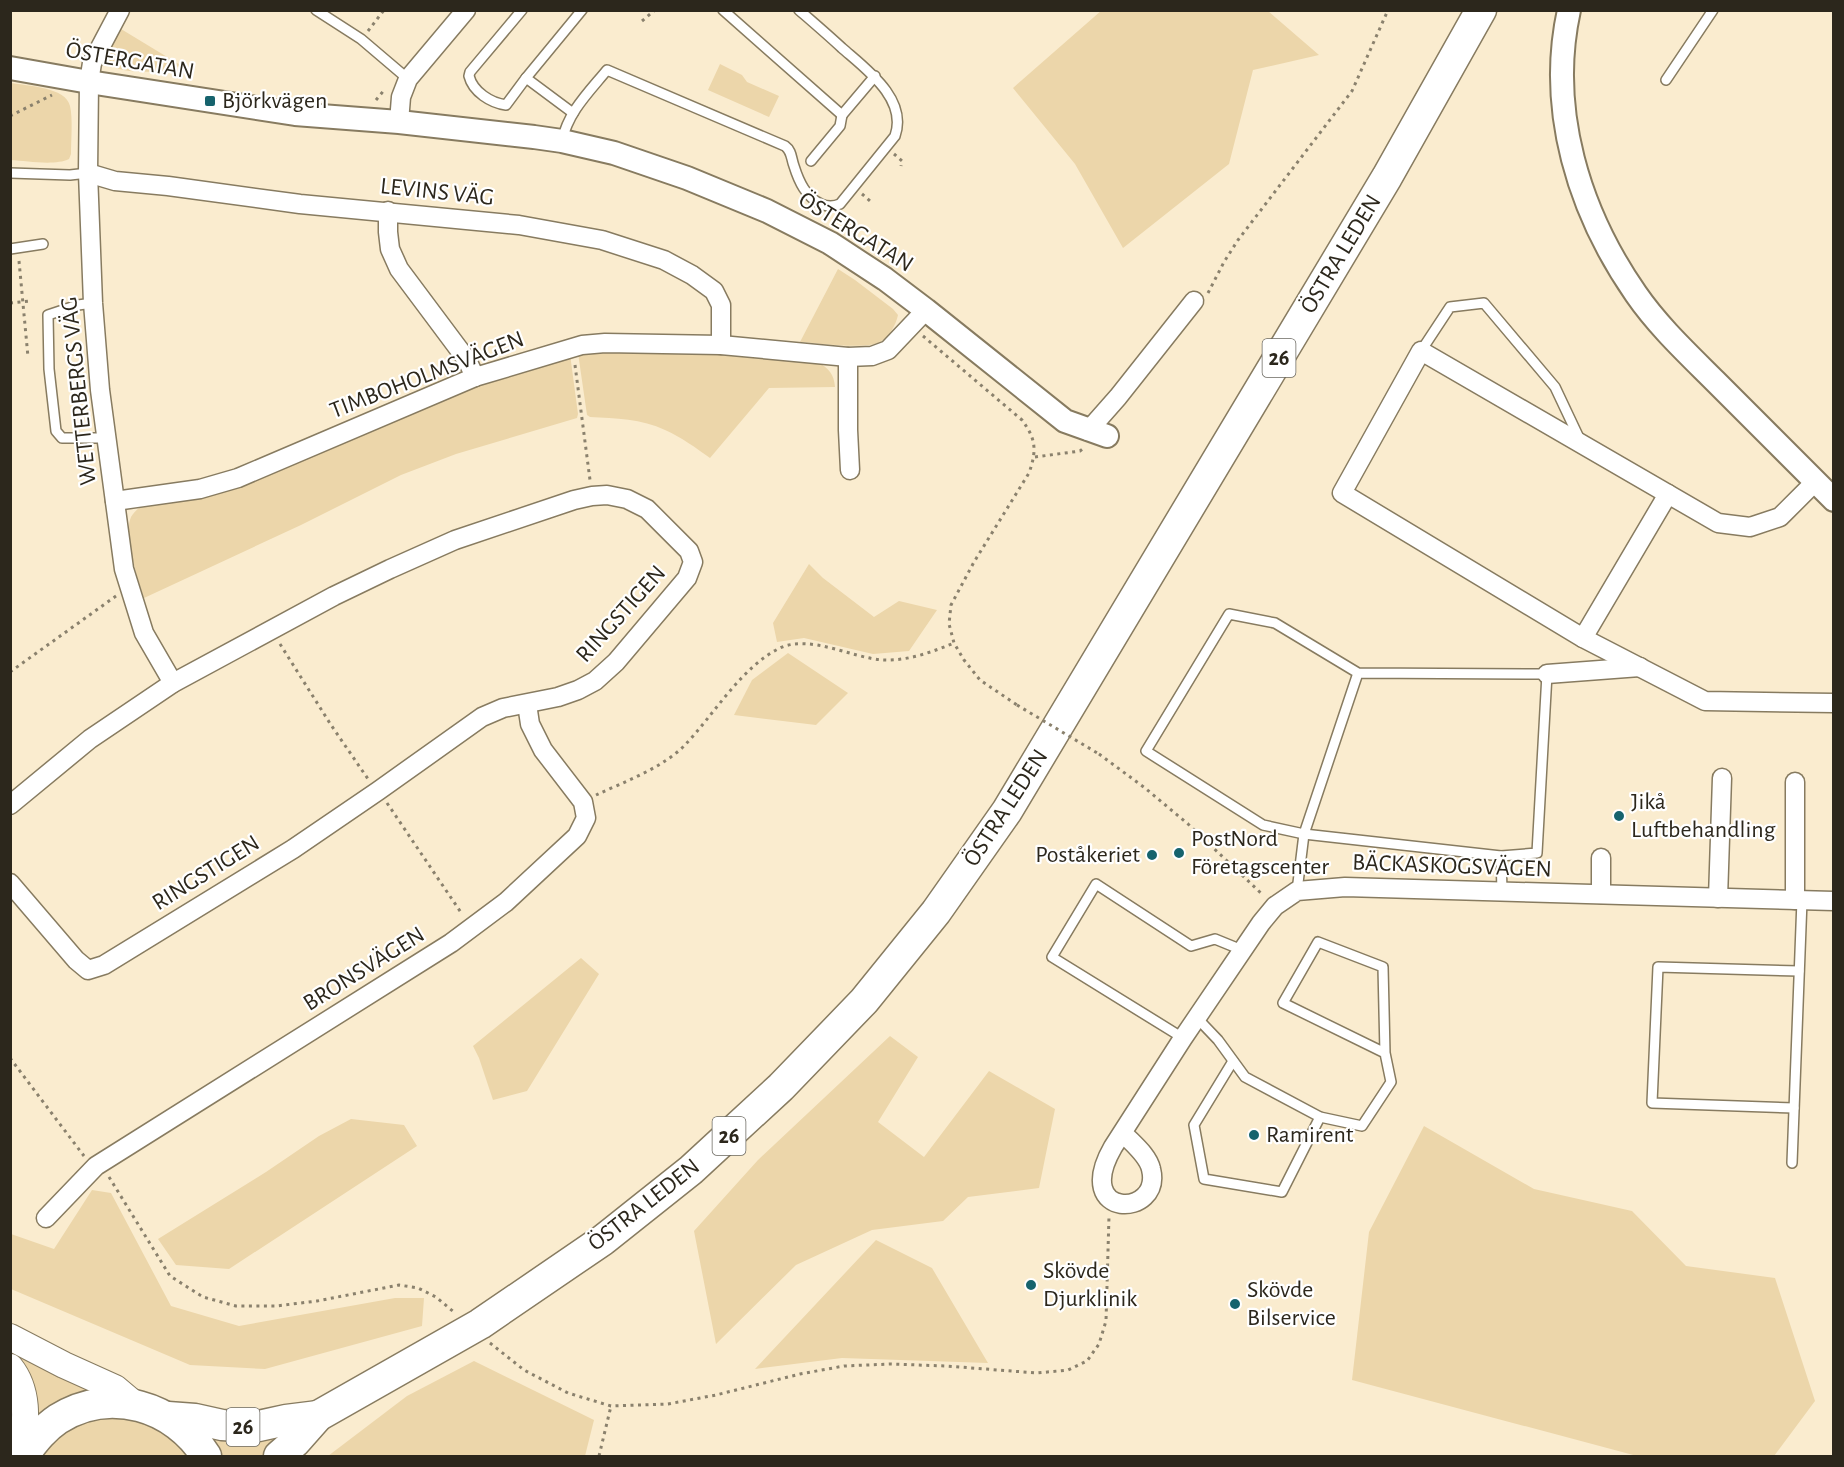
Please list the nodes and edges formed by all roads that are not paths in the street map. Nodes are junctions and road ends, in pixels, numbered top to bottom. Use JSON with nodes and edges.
{"nodes":[{"id":1,"x":120,"y":10,"type":"edge"},
{"id":2,"x":316,"y":10,"type":"edge"},
{"id":3,"x":466,"y":10,"type":"edge"},
{"id":4,"x":522,"y":10,"type":"edge"},
{"id":5,"x":582,"y":10,"type":"edge"},
{"id":6,"x":723,"y":10,"type":"edge"},
{"id":7,"x":799,"y":10,"type":"edge"},
{"id":8,"x":1481,"y":10,"type":"edge"},
{"id":9,"x":1569,"y":10,"type":"edge"},
{"id":10,"x":1713,"y":10,"type":"edge"},
{"id":11,"x":10,"y":68,"type":"edge"},
{"id":12,"x":874,"y":76,"type":"junction"},
{"id":13,"x":526,"y":78,"type":"junction"},
{"id":14,"x":408,"y":79,"type":"junction"},
{"id":15,"x":1666,"y":81,"type":"dead end"},
{"id":16,"x":89,"y":82,"type":"junction"},
{"id":17,"x":573,"y":113,"type":"junction"},
{"id":18,"x":842,"y":116,"type":"junction"},
{"id":19,"x":399,"y":122,"type":"junction"},
{"id":20,"x":562,"y":141,"type":"junction"},
{"id":21,"x":811,"y":161,"type":"dead end"},
{"id":22,"x":10,"y":173,"type":"edge"},
{"id":23,"x":88,"y":173,"type":"junction"},
{"id":24,"x":388,"y":211,"type":"junction"},
{"id":25,"x":44,"y":244,"type":"dead end"},
{"id":26,"x":10,"y":249,"type":"edge"},
{"id":27,"x":1201,"y":297,"type":"road end"},
{"id":28,"x":93,"y":303,"type":"junction"},
{"id":29,"x":919,"y":318,"type":"junction"},
{"id":30,"x":720,"y":345,"type":"junction"},
{"id":31,"x":1421,"y":351,"type":"junction"},
{"id":32,"x":848,"y":357,"type":"junction"},
{"id":33,"x":475,"y":377,"type":"junction"},
{"id":34,"x":1099,"y":434,"type":"joint"},
{"id":35,"x":106,"y":438,"type":"junction"},
{"id":36,"x":1581,"y":442,"type":"junction"},
{"id":37,"x":850,"y":470,"type":"dead end"},
{"id":38,"x":1815,"y":482,"type":"junction"},
{"id":39,"x":1668,"y":494,"type":"junction"},
{"id":40,"x":1833,"y":500,"type":"edge"},
{"id":41,"x":115,"y":501,"type":"junction"},
{"id":42,"x":1583,"y":638,"type":"junction"},
{"id":43,"x":1640,"y":667,"type":"junction"},
{"id":44,"x":1358,"y":673,"type":"junction"},
{"id":45,"x":1547,"y":674,"type":"junction"},
{"id":46,"x":172,"y":683,"type":"junction"},
{"id":47,"x":1833,"y":703,"type":"edge"},
{"id":48,"x":527,"y":704,"type":"junction"},
{"id":49,"x":1722,"y":778,"type":"dead end"},
{"id":50,"x":1796,"y":782,"type":"dead end"},
{"id":51,"x":10,"y":805,"type":"edge"},
{"id":52,"x":1304,"y":834,"type":"junction"},
{"id":53,"x":1501,"y":856,"type":"junction"},
{"id":54,"x":1601,"y":858,"type":"dead end"},
{"id":55,"x":10,"y":883,"type":"edge"},
{"id":56,"x":1297,"y":891,"type":"junction"},
{"id":57,"x":1502,"y":891,"type":"junction"},
{"id":58,"x":1601,"y":894,"type":"junction"},
{"id":59,"x":1718,"y":898,"type":"junction"},
{"id":60,"x":1798,"y":900,"type":"junction"},
{"id":61,"x":1833,"y":901,"type":"edge"},
{"id":62,"x":1242,"y":950,"type":"junction"},
{"id":63,"x":1799,"y":971,"type":"junction"},
{"id":64,"x":1197,"y":1018,"type":"junction"},
{"id":65,"x":1183,"y":1038,"type":"junction"},
{"id":66,"x":1385,"y":1053,"type":"junction"},
{"id":67,"x":1233,"y":1060,"type":"junction"},
{"id":68,"x":1794,"y":1108,"type":"junction"},
{"id":69,"x":1320,"y":1117,"type":"junction"},
{"id":70,"x":1123,"y":1133,"type":"junction"},
{"id":71,"x":1792,"y":1163,"type":"dead end"},
{"id":72,"x":46,"y":1218,"type":"dead end"},
{"id":73,"x":10,"y":1337,"type":"edge"},
{"id":74,"x":10,"y":1367,"type":"edge"},
{"id":75,"x":134,"y":1404,"type":"junction"},
{"id":76,"x":318,"y":1416,"type":"junction"},
{"id":77,"x":168,"y":1417,"type":"junction"},
{"id":78,"x":23,"y":1456,"type":"edge"},
{"id":79,"x":206,"y":1456,"type":"edge"},
{"id":80,"x":279,"y":1456,"type":"edge"}],
"edges":[{"from":1,"to":16,"type":"street"},
{"from":2,"to":14,"type":"lane"},
{"from":3,"to":14,"type":"street"},
{"from":4,"to":13,"type":"lane"},
{"from":5,"to":13,"type":"lane"},
{"from":6,"to":18,"type":"lane"},
{"from":7,"to":12,"type":"lane","name":"ÖSTERGATAN"},
{"from":8,"to":76,"type":"highway","name":"ÖSTRA LEDEN","number":"26"},
{"from":9,"to":38,"type":"street"},
{"from":10,"to":15,"type":"lane"},
{"from":11,"to":16,"type":"street","name":"ÖSTERGATAN"},
{"from":12,"to":17,"type":"lane","name":"ÖSTERGATAN"},
{"from":12,"to":18,"type":"lane"},
{"from":13,"to":17,"type":"lane"},
{"from":14,"to":19,"type":"street"},
{"from":16,"to":19,"type":"street","name":"ÖSTERGATAN"},
{"from":16,"to":23,"type":"street","name":"WETTERBERGS VÄG"},
{"from":17,"to":20,"type":"lane","name":"ÖSTERGATAN"},
{"from":18,"to":21,"type":"lane"},
{"from":19,"to":20,"type":"street","name":"ÖSTERGATAN"},
{"from":20,"to":29,"type":"street","name":"ÖSTERGATAN"},
{"from":22,"to":23,"type":"lane"},
{"from":23,"to":24,"type":"street","name":"LEVINS VÄG"},
{"from":23,"to":28,"type":"street","name":"WETTERBERGS VÄG"},
{"from":24,"to":30,"type":"street","name":"LEVINS VÄG"},
{"from":24,"to":33,"type":"street"},
{"from":25,"to":26,"type":"lane"},
{"from":27,"to":34,"type":"street"},
{"from":28,"to":35,"type":"street","name":"WETTERBERGS VÄG"},
{"from":28,"to":35,"type":"lane"},
{"from":29,"to":32,"type":"street","name":"TIMBOHOLMSVÄGEN"},
{"from":29,"to":34,"type":"street","name":"ÖSTERGATAN"},
{"from":30,"to":32,"type":"street","name":"TIMBOHOLMSVÄGEN"},
{"from":30,"to":33,"type":"street","name":"TIMBOHOLMSVÄGEN"},
{"from":31,"to":36,"type":"street"},
{"from":31,"to":36,"type":"lane"},
{"from":31,"to":42,"type":"street"},
{"from":32,"to":37,"type":"street"},
{"from":33,"to":41,"type":"street","name":"TIMBOHOLMSVÄGEN"},
{"from":35,"to":41,"type":"street","name":"WETTERBERGS VÄG"},
{"from":36,"to":39,"type":"street"},
{"from":38,"to":39,"type":"street"},
{"from":38,"to":40,"type":"street"},
{"from":39,"to":42,"type":"street"},
{"from":41,"to":46,"type":"street","name":"WETTERBERGS VÄG"},
{"from":42,"to":43,"type":"street"},
{"from":43,"to":45,"type":"street"},
{"from":43,"to":47,"type":"street"},
{"from":44,"to":45,"type":"lane"},
{"from":44,"to":52,"type":"lane"},
{"from":44,"to":52,"type":"lane"},
{"from":45,"to":53,"type":"lane"},
{"from":46,"to":48,"type":"street","name":"RINGSTIGEN"},
{"from":46,"to":51,"type":"street","name":"RINGSTIGEN"},
{"from":48,"to":55,"type":"street","name":"RINGSTIGEN"},
{"from":48,"to":72,"type":"street","name":"BRONSVÄGEN"},
{"from":49,"to":59,"type":"street"},
{"from":50,"to":60,"type":"street"},
{"from":52,"to":53,"type":"lane"},
{"from":52,"to":56,"type":"lane"},
{"from":53,"to":57,"type":"lane"},
{"from":54,"to":58,"type":"street"},
{"from":56,"to":57,"type":"street","name":"BÄCKASKOGSVÄGEN"},
{"from":56,"to":62,"type":"street","name":"BÄCKASKOGSVÄGEN"},
{"from":57,"to":58,"type":"street","name":"BÄCKASKOGSVÄGEN"},
{"from":58,"to":59,"type":"street","name":"BÄCKASKOGSVÄGEN"},
{"from":59,"to":60,"type":"street","name":"BÄCKASKOGSVÄGEN"},
{"from":60,"to":61,"type":"street","name":"BÄCKASKOGSVÄGEN"},
{"from":60,"to":63,"type":"lane"},
{"from":62,"to":64,"type":"street","name":"BÄCKASKOGSVÄGEN"},
{"from":62,"to":65,"type":"lane"},
{"from":63,"to":68,"type":"lane"},
{"from":63,"to":68,"type":"lane"},
{"from":64,"to":65,"type":"street","name":"BÄCKASKOGSVÄGEN"},
{"from":64,"to":67,"type":"lane"},
{"from":65,"to":70,"type":"street","name":"BÄCKASKOGSVÄGEN"},
{"from":66,"to":66,"type":"lane"},
{"from":66,"to":69,"type":"lane"},
{"from":67,"to":69,"type":"lane"},
{"from":67,"to":69,"type":"lane"},
{"from":68,"to":71,"type":"lane"},
{"from":70,"to":70,"type":"street","name":"BÄCKASKOGSVÄGEN"},
{"from":73,"to":75,"type":"main road"},
{"from":74,"to":78,"type":"main road"},
{"from":75,"to":77,"type":"highway","number":"26"},
{"from":75,"to":78,"type":"highway","number":"26"},
{"from":76,"to":77,"type":"highway","name":"ÖSTRA LEDEN","number":"26"},
{"from":76,"to":80,"type":"highway","name":"ÖSTRA LEDEN","number":"26"},
{"from":77,"to":79,"type":"highway","number":"26"}]}
